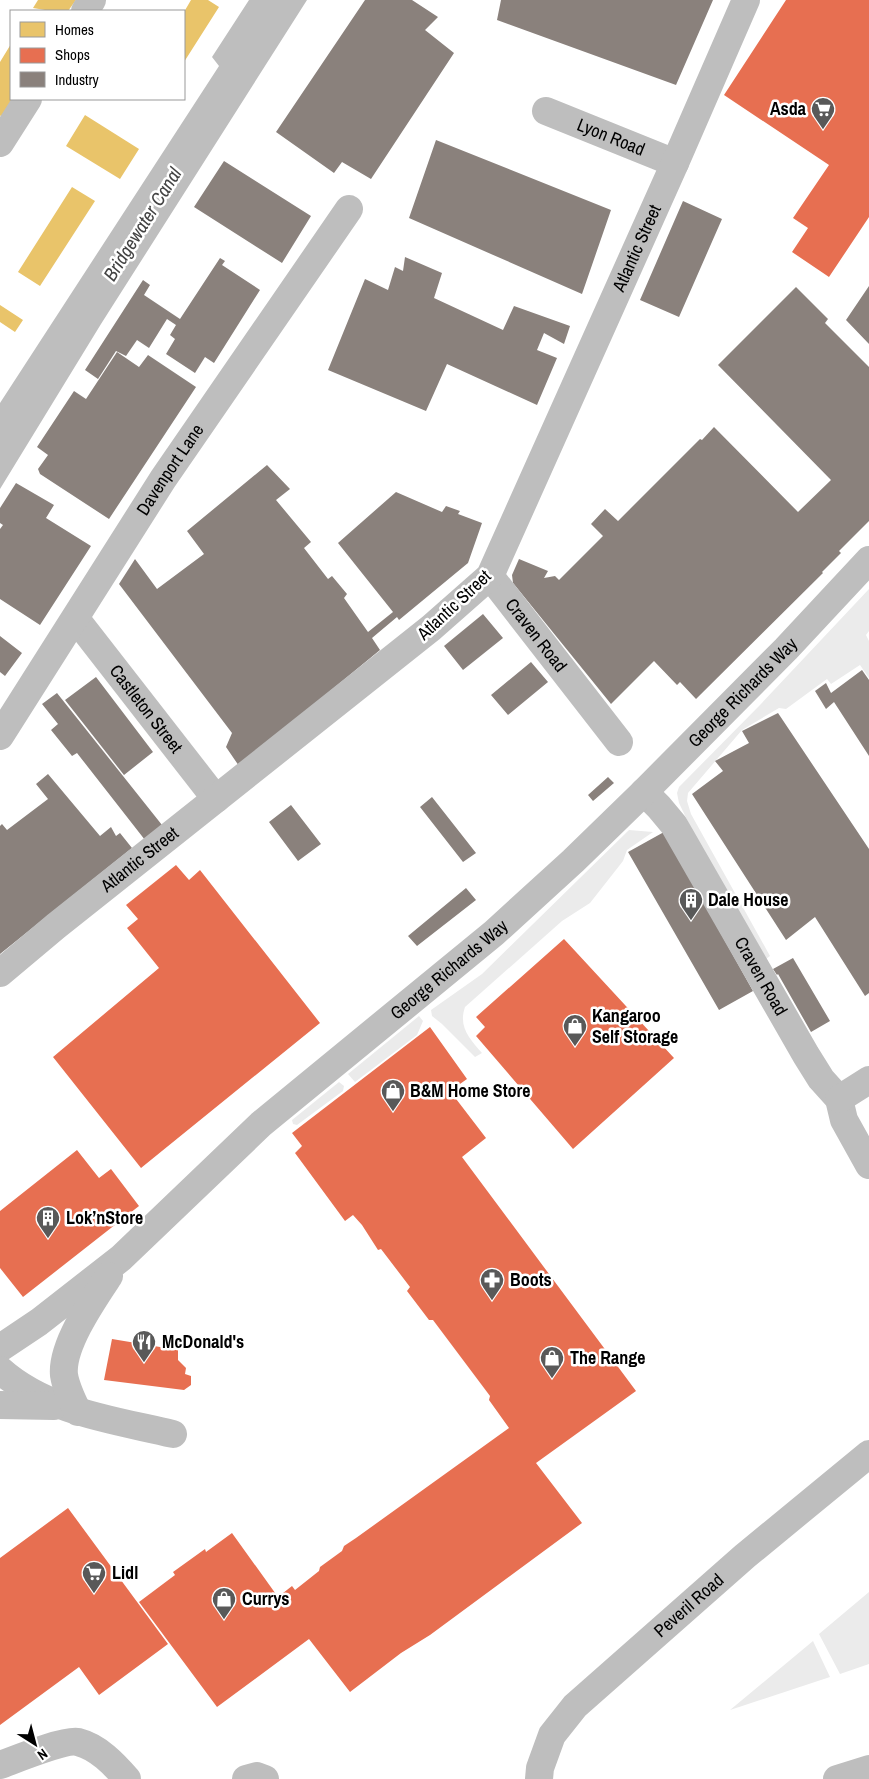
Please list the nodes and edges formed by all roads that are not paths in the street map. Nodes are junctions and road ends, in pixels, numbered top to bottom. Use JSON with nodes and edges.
{"nodes":[{"id":1,"x":746,"y":0,"type":"edge"},
{"id":2,"x":27,"y":100,"type":"edge"},
{"id":3,"x":546,"y":111,"type":"dead end"},
{"id":4,"x":0,"y":143,"type":"edge"},
{"id":5,"x":675,"y":163,"type":"junction"},
{"id":6,"x":349,"y":209,"type":"dead end"},
{"id":7,"x":869,"y":560,"type":"edge"},
{"id":8,"x":490,"y":576,"type":"junction"},
{"id":9,"x":76,"y":619,"type":"junction"},
{"id":10,"x":0,"y":736,"type":"edge"},
{"id":11,"x":619,"y":742,"type":"dead end"},
{"id":12,"x":644,"y":792,"type":"junction"},
{"id":13,"x":216,"y":799,"type":"junction"},
{"id":14,"x":0,"y":973,"type":"edge"},
{"id":15,"x":869,"y":1080,"type":"edge"},
{"id":16,"x":840,"y":1099,"type":"junction"},
{"id":17,"x":869,"y":1165,"type":"edge"},
{"id":18,"x":121,"y":1258,"type":"junction"},
{"id":19,"x":0,"y":1348,"type":"edge"},
{"id":20,"x":0,"y":1370,"type":"edge"},
{"id":21,"x":0,"y":1405,"type":"edge"},
{"id":22,"x":69,"y":1409,"type":"junction"},
{"id":23,"x":173,"y":1434,"type":"dead end"},
{"id":24,"x":869,"y":1454,"type":"edge"},
{"id":25,"x":0,"y":1766,"type":"edge"},
{"id":26,"x":866,"y":1773,"type":"edge"},
{"id":27,"x":127,"y":1779,"type":"edge"},
{"id":28,"x":246,"y":1779,"type":"edge"},
{"id":29,"x":265,"y":1779,"type":"edge"},
{"id":30,"x":540,"y":1779,"type":"edge"},
{"id":31,"x":837,"y":1779,"type":"edge"}],
"edges":[{"from":1,"to":5,"type":"street","name":"Atlantic Street"},
{"from":2,"to":4,"type":"street"},
{"from":3,"to":5,"type":"street","name":"Lyon Road"},
{"from":5,"to":8,"type":"street","name":"Atlantic Street"},
{"from":6,"to":9,"type":"street","name":"Davenport Lane"},
{"from":7,"to":12,"type":"street","name":"George Richards Way"},
{"from":8,"to":11,"type":"street","name":"Craven Road"},
{"from":8,"to":13,"type":"street","name":"Atlantic Street"},
{"from":9,"to":10,"type":"street","name":"Davenport Lane"},
{"from":9,"to":13,"type":"street","name":"Castleton Street"},
{"from":12,"to":16,"type":"street","name":"Craven Road"},
{"from":12,"to":18,"type":"street","name":"George Richards Way"},
{"from":13,"to":14,"type":"street","name":"Atlantic Street"},
{"from":15,"to":16,"type":"street"},
{"from":16,"to":17,"type":"street"},
{"from":18,"to":19,"type":"street","name":"George Richards Way"},
{"from":18,"to":22,"type":"street"},
{"from":20,"to":22,"type":"street"},
{"from":21,"to":22,"type":"street"},
{"from":22,"to":23,"type":"street"},
{"from":24,"to":30,"type":"street","name":"Peveril Road"},
{"from":25,"to":27,"type":"street"},
{"from":26,"to":31,"type":"street"},
{"from":28,"to":29,"type":"street"}]}
